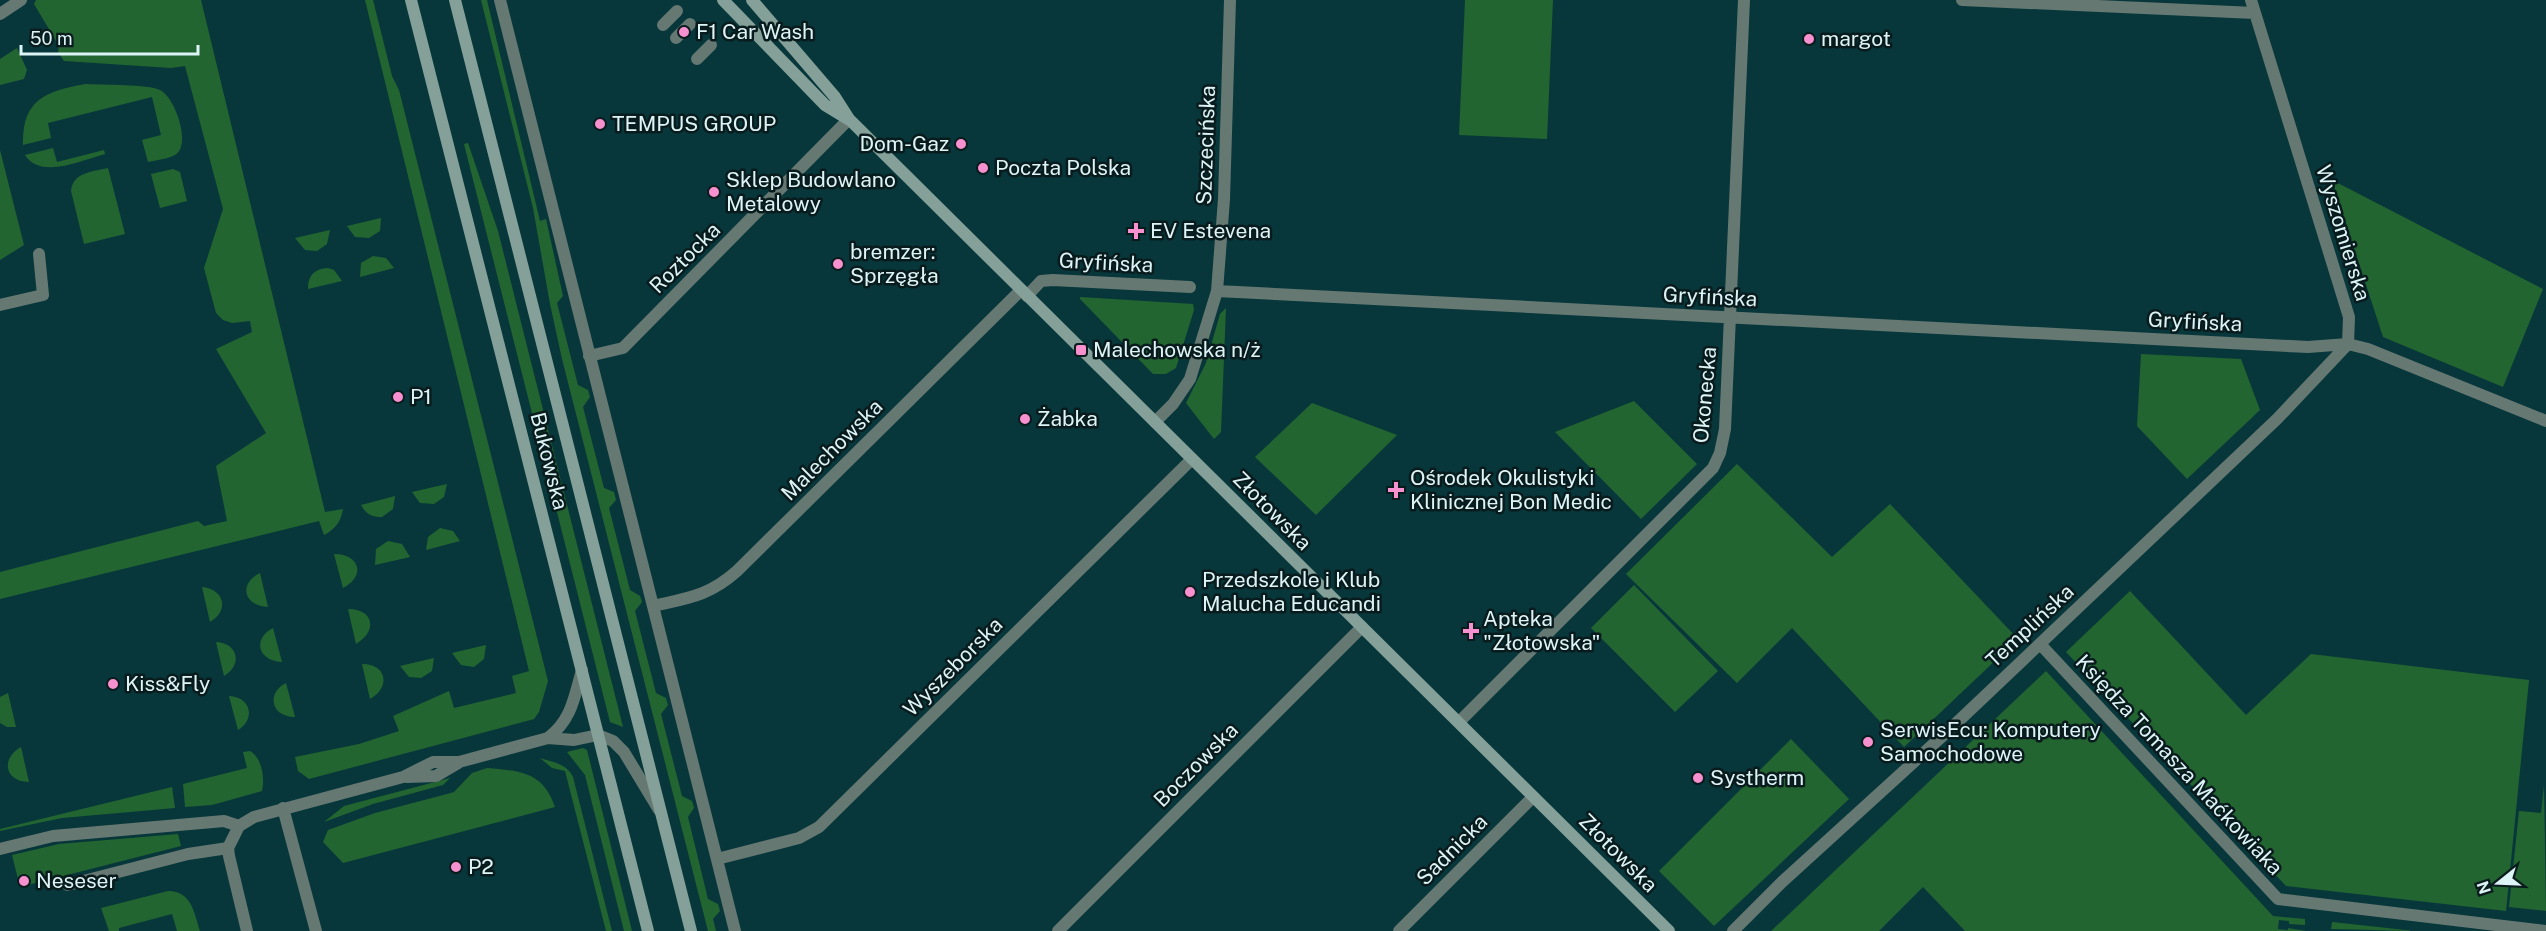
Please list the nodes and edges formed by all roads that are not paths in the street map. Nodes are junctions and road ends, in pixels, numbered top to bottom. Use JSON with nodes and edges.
{"nodes":[{"id":1,"x":21,"y":0,"type":"edge"},
{"id":2,"x":411,"y":0,"type":"edge"},
{"id":3,"x":455,"y":0,"type":"edge"},
{"id":4,"x":500,"y":0,"type":"edge"},
{"id":5,"x":752,"y":0,"type":"edge"},
{"id":6,"x":1230,"y":0,"type":"edge"},
{"id":7,"x":1744,"y":0,"type":"edge"},
{"id":8,"x":1962,"y":0,"type":"edge"},
{"id":9,"x":2251,"y":0,"type":"edge"},
{"id":10,"x":726,"y":1,"type":"edge"},
{"id":11,"x":677,"y":11,"type":"dead end"},
{"id":12,"x":2255,"y":13,"type":"junction"},
{"id":13,"x":0,"y":14,"type":"edge"},
{"id":14,"x":690,"y":24,"type":"dead end"},
{"id":15,"x":663,"y":25,"type":"dead end"},
{"id":16,"x":676,"y":38,"type":"dead end"},
{"id":17,"x":711,"y":45,"type":"dead end"},
{"id":18,"x":697,"y":59,"type":"dead end"},
{"id":19,"x":849,"y":119,"type":"junction"},
{"id":20,"x":39,"y":254,"type":"dead end"},
{"id":21,"x":1190,"y":287,"type":"dead end"},
{"id":22,"x":1217,"y":291,"type":"junction"},
{"id":23,"x":1024,"y":293,"type":"junction"},
{"id":24,"x":0,"y":305,"type":"edge"},
{"id":25,"x":1730,"y":318,"type":"junction"},
{"id":26,"x":2348,"y":344,"type":"junction"},
{"id":27,"x":589,"y":356,"type":"junction"},
{"id":28,"x":2546,"y":421,"type":"edge"},
{"id":29,"x":1155,"y":422,"type":"junction"},
{"id":30,"x":1192,"y":459,"type":"junction"},
{"id":31,"x":653,"y":606,"type":"junction"},
{"id":32,"x":1362,"y":627,"type":"junction"},
{"id":33,"x":2040,"y":644,"type":"junction"},
{"id":34,"x":582,"y":670,"type":"junction"},
{"id":35,"x":1459,"y":722,"type":"junction"},
{"id":36,"x":598,"y":735,"type":"junction"},
{"id":37,"x":548,"y":738,"type":"junction"},
{"id":38,"x":1533,"y":797,"type":"junction"},
{"id":39,"x":283,"y":808,"type":"junction"},
{"id":40,"x":662,"y":814,"type":"junction"},
{"id":41,"x":239,"y":826,"type":"junction"},
{"id":42,"x":228,"y":848,"type":"junction"},
{"id":43,"x":0,"y":849,"type":"edge"},
{"id":44,"x":717,"y":859,"type":"junction"},
{"id":45,"x":68,"y":885,"type":"dead end"},
{"id":46,"x":248,"y":931,"type":"edge"},
{"id":47,"x":316,"y":931,"type":"edge"},
{"id":48,"x":648,"y":931,"type":"edge"},
{"id":49,"x":691,"y":931,"type":"edge"},
{"id":50,"x":735,"y":931,"type":"edge"},
{"id":51,"x":1058,"y":931,"type":"edge"},
{"id":52,"x":1399,"y":931,"type":"edge"},
{"id":53,"x":1669,"y":931,"type":"edge"},
{"id":54,"x":1733,"y":931,"type":"edge"},
{"id":55,"x":2546,"y":931,"type":"edge"}],
"edges":[{"from":1,"to":13,"type":"street"},
{"from":2,"to":34,"type":"main road","name":"Bukowska"},
{"from":3,"to":40,"type":"main road","name":"Bukowska"},
{"from":4,"to":27,"type":"street"},
{"from":5,"to":19,"type":"main road","name":"Złotowska"},
{"from":6,"to":22,"type":"street","name":"Szczecińska"},
{"from":7,"to":25,"type":"street","name":"Okonecka"},
{"from":8,"to":12,"type":"street"},
{"from":9,"to":12,"type":"street","name":"Wyszomierska"},
{"from":10,"to":19,"type":"main road","name":"Złotowska"},
{"from":11,"to":15,"type":"street"},
{"from":12,"to":26,"type":"street","name":"Wyszomierska"},
{"from":14,"to":16,"type":"street"},
{"from":17,"to":18,"type":"street"},
{"from":19,"to":23,"type":"main road","name":"Złotowska"},
{"from":19,"to":27,"type":"street","name":"Roztocka"},
{"from":20,"to":24,"type":"street"},
{"from":21,"to":23,"type":"street","name":"Gryfińska"},
{"from":22,"to":25,"type":"street","name":"Gryfińska"},
{"from":22,"to":29,"type":"street"},
{"from":23,"to":29,"type":"main road","name":"Złotowska"},
{"from":23,"to":31,"type":"street","name":"Malechowska"},
{"from":25,"to":26,"type":"street","name":"Gryfińska"},
{"from":25,"to":35,"type":"street","name":"Okonecka"},
{"from":26,"to":28,"type":"street"},
{"from":26,"to":33,"type":"street","name":"Templińska"},
{"from":27,"to":31,"type":"street"},
{"from":29,"to":30,"type":"main road","name":"Złotowska"},
{"from":30,"to":32,"type":"main road","name":"Złotowska"},
{"from":30,"to":44,"type":"street","name":"Wyszeborska"},
{"from":31,"to":44,"type":"street"},
{"from":32,"to":35,"type":"main road","name":"Złotowska"},
{"from":32,"to":51,"type":"street","name":"Boczowska"},
{"from":33,"to":54,"type":"street","name":"Templińska"},
{"from":33,"to":55,"type":"street","name":"Księdza Tomasza Maćkowiaka"},
{"from":34,"to":36,"type":"main road","name":"Bukowska"},
{"from":34,"to":37,"type":"street"},
{"from":35,"to":38,"type":"main road","name":"Złotowska"},
{"from":36,"to":37,"type":"street"},
{"from":36,"to":40,"type":"street"},
{"from":36,"to":48,"type":"main road","name":"Bukowska"},
{"from":37,"to":39,"type":"street"},
{"from":38,"to":52,"type":"street","name":"Sadnicka"},
{"from":38,"to":53,"type":"main road","name":"Złotowska"},
{"from":39,"to":41,"type":"street"},
{"from":39,"to":47,"type":"street"},
{"from":40,"to":49,"type":"main road","name":"Bukowska"},
{"from":41,"to":42,"type":"street"},
{"from":41,"to":43,"type":"street"},
{"from":42,"to":45,"type":"street"},
{"from":42,"to":46,"type":"street"},
{"from":44,"to":50,"type":"street"}]}
